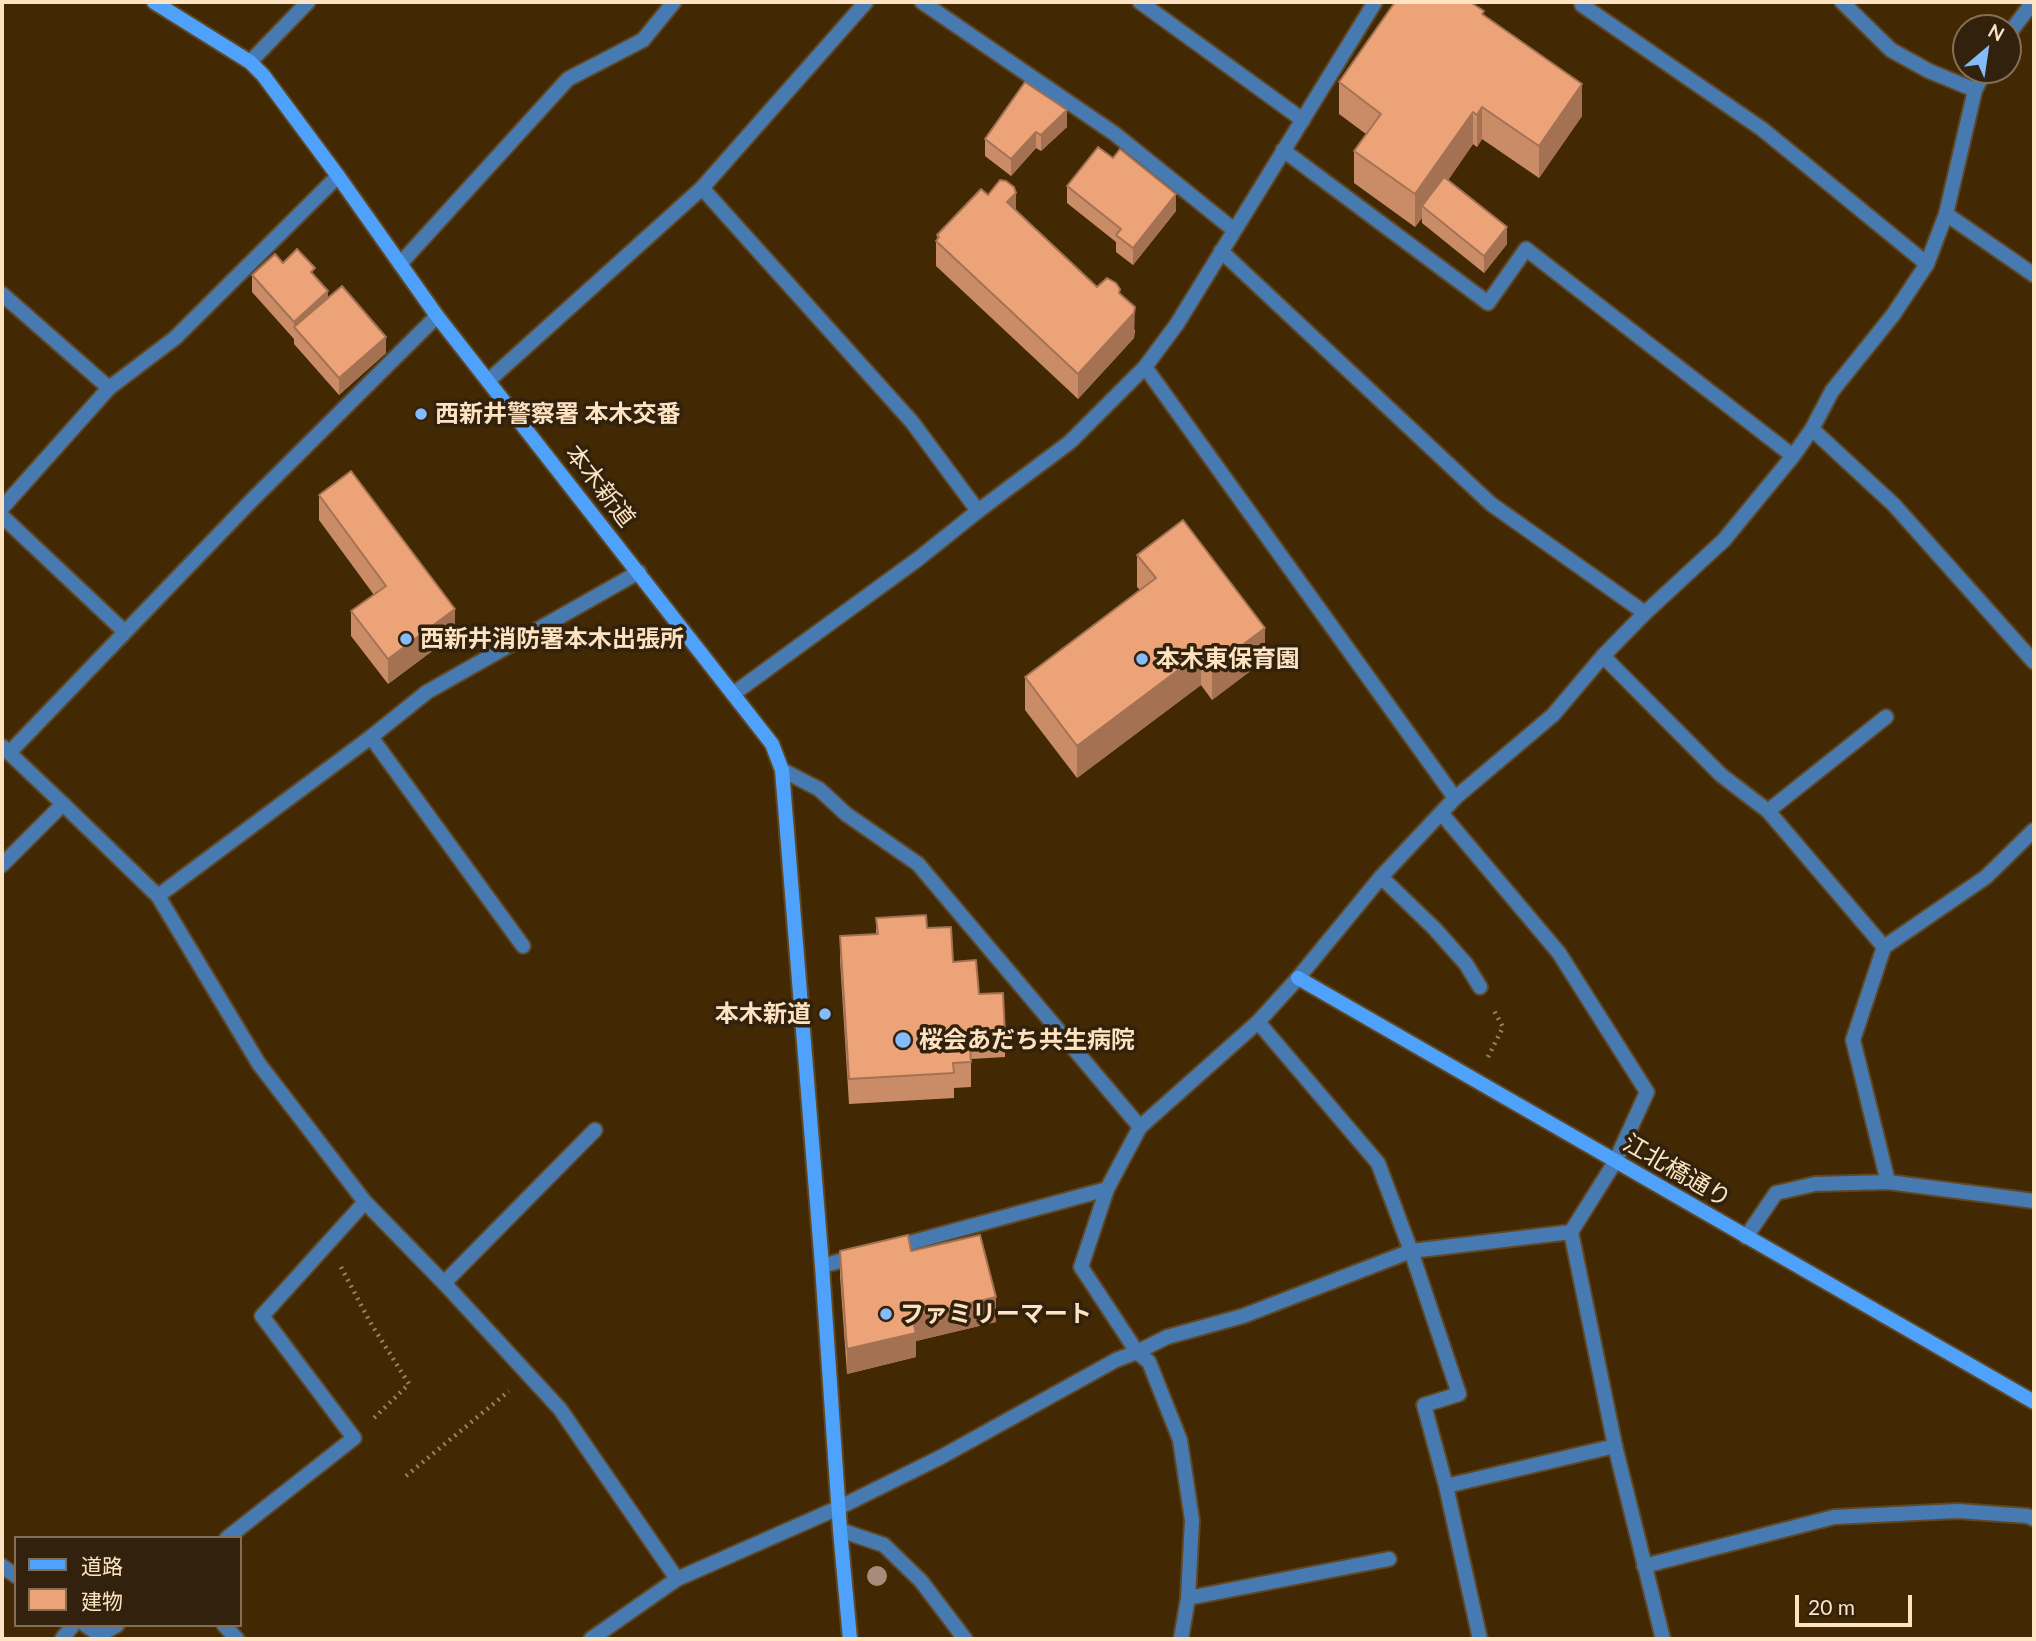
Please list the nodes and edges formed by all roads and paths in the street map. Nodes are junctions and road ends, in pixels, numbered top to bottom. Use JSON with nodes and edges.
{"nodes":[{"id":1,"x":154,"y":2,"type":"edge"},
{"id":2,"x":308,"y":2,"type":"edge"},
{"id":3,"x":674,"y":2,"type":"edge"},
{"id":4,"x":866,"y":2,"type":"edge"},
{"id":5,"x":922,"y":2,"type":"edge"},
{"id":6,"x":1140,"y":2,"type":"edge"},
{"id":7,"x":1375,"y":2,"type":"edge"},
{"id":8,"x":1584,"y":2,"type":"edge"},
{"id":9,"x":1842,"y":2,"type":"edge"},
{"id":10,"x":2033,"y":2,"type":"edge"},
{"id":11,"x":2029,"y":18,"type":"edge"},
{"id":12,"x":250,"y":62,"type":"junction"},
{"id":13,"x":1978,"y":84,"type":"edge"},
{"id":14,"x":1975,"y":90,"type":"junction"},
{"id":15,"x":1303,"y":120,"type":"junction"},
{"id":16,"x":1283,"y":150,"type":"junction"},
{"id":17,"x":338,"y":176,"type":"junction"},
{"id":18,"x":702,"y":188,"type":"junction"},
{"id":19,"x":1946,"y":214,"type":"junction"},
{"id":20,"x":1234,"y":230,"type":"junction"},
{"id":21,"x":1221,"y":251,"type":"junction"},
{"id":22,"x":400,"y":264,"type":"junction"},
{"id":23,"x":1927,"y":264,"type":"junction"},
{"id":24,"x":2034,"y":275,"type":"edge"},
{"id":25,"x":2,"y":294,"type":"edge"},
{"id":26,"x":437,"y":316,"type":"junction"},
{"id":27,"x":1145,"y":367,"type":"junction"},
{"id":28,"x":488,"y":381,"type":"junction"},
{"id":29,"x":109,"y":388,"type":"junction"},
{"id":30,"x":1812,"y":429,"type":"junction"},
{"id":31,"x":1793,"y":456,"type":"junction"},
{"id":32,"x":2,"y":508,"type":"edge"},
{"id":33,"x":978,"y":511,"type":"junction"},
{"id":34,"x":2,"y":516,"type":"edge"},
{"id":35,"x":639,"y":572,"type":"junction"},
{"id":36,"x":1645,"y":613,"type":"junction"},
{"id":37,"x":125,"y":632,"type":"junction"},
{"id":38,"x":1603,"y":656,"type":"junction"},
{"id":39,"x":2034,"y":662,"type":"edge"},
{"id":40,"x":733,"y":694,"type":"junction"},
{"id":41,"x":1886,"y":717,"type":"dead end"},
{"id":42,"x":371,"y":737,"type":"junction"},
{"id":43,"x":5,"y":749,"type":"edge"},
{"id":44,"x":782,"y":770,"type":"junction"},
{"id":45,"x":1455,"y":798,"type":"junction"},
{"id":46,"x":63,"y":804,"type":"junction"},
{"id":47,"x":1768,"y":811,"type":"junction"},
{"id":48,"x":1443,"y":814,"type":"junction"},
{"id":49,"x":2034,"y":830,"type":"edge"},
{"id":50,"x":2,"y":865,"type":"edge"},
{"id":51,"x":1381,"y":877,"type":"junction"},
{"id":52,"x":158,"y":896,"type":"junction"},
{"id":53,"x":523,"y":946,"type":"dead end"},
{"id":54,"x":1884,"y":947,"type":"junction"},
{"id":55,"x":1298,"y":978,"type":"junction"},
{"id":56,"x":1480,"y":987,"type":"joint"},
{"id":57,"x":1258,"y":1022,"type":"junction"},
{"id":58,"x":1475,"y":1080,"type":"junction"},
{"id":59,"x":1140,"y":1127,"type":"junction"},
{"id":60,"x":595,"y":1130,"type":"dead end"},
{"id":61,"x":1615,"y":1162,"type":"junction"},
{"id":62,"x":1888,"y":1182,"type":"junction"},
{"id":63,"x":1107,"y":1189,"type":"junction"},
{"id":64,"x":2034,"y":1201,"type":"edge"},
{"id":65,"x":365,"y":1202,"type":"junction"},
{"id":66,"x":1571,"y":1232,"type":"junction"},
{"id":67,"x":1746,"y":1237,"type":"junction"},
{"id":68,"x":328,"y":1243,"type":"junction"},
{"id":69,"x":1411,"y":1251,"type":"junction"},
{"id":70,"x":822,"y":1266,"type":"junction"},
{"id":71,"x":444,"y":1283,"type":"junction"},
{"id":72,"x":1137,"y":1352,"type":"junction"},
{"id":73,"x":529,"y":1375,"type":"junction"},
{"id":74,"x":2034,"y":1402,"type":"edge"},
{"id":75,"x":354,"y":1438,"type":"junction"},
{"id":76,"x":1615,"y":1446,"type":"junction"},
{"id":77,"x":406,"y":1476,"type":"dead end"},
{"id":78,"x":1446,"y":1486,"type":"junction"},
{"id":79,"x":838,"y":1508,"type":"junction"},
{"id":80,"x":2034,"y":1519,"type":"edge"},
{"id":81,"x":840,"y":1530,"type":"junction"},
{"id":82,"x":230,"y":1536,"type":"edge"},
{"id":83,"x":1389,"y":1559,"type":"dead end"},
{"id":84,"x":1644,"y":1566,"type":"junction"},
{"id":85,"x":677,"y":1579,"type":"junction"},
{"id":86,"x":1188,"y":1598,"type":"junction"},
{"id":87,"x":591,"y":1639,"type":"edge"},
{"id":88,"x":850,"y":1639,"type":"edge"},
{"id":89,"x":965,"y":1639,"type":"edge"},
{"id":90,"x":1181,"y":1639,"type":"edge"},
{"id":91,"x":1480,"y":1639,"type":"edge"},
{"id":92,"x":1663,"y":1639,"type":"edge"}],
"edges":[{"from":1,"to":12,"type":"street","name":"本木新道"},
{"from":2,"to":12,"type":"street"},
{"from":3,"to":22,"type":"street"},
{"from":4,"to":18,"type":"street"},
{"from":5,"to":20,"type":"street"},
{"from":6,"to":15,"type":"street"},
{"from":7,"to":15,"type":"street"},
{"from":8,"to":23,"type":"street"},
{"from":9,"to":14,"type":"street"},
{"from":10,"to":11,"type":"street"},
{"from":12,"to":17,"type":"street","name":"本木新道"},
{"from":13,"to":14,"type":"street"},
{"from":14,"to":19,"type":"street"},
{"from":15,"to":16,"type":"street"},
{"from":16,"to":20,"type":"street"},
{"from":16,"to":31,"type":"street"},
{"from":17,"to":22,"type":"street","name":"本木新道"},
{"from":17,"to":29,"type":"street"},
{"from":18,"to":28,"type":"street"},
{"from":18,"to":33,"type":"street"},
{"from":19,"to":23,"type":"street"},
{"from":19,"to":24,"type":"street"},
{"from":20,"to":21,"type":"street"},
{"from":21,"to":27,"type":"street"},
{"from":21,"to":36,"type":"street"},
{"from":22,"to":26,"type":"street","name":"本木新道"},
{"from":23,"to":30,"type":"street"},
{"from":25,"to":29,"type":"street"},
{"from":26,"to":28,"type":"street","name":"本木新道"},
{"from":26,"to":37,"type":"street"},
{"from":27,"to":33,"type":"street"},
{"from":27,"to":45,"type":"street"},
{"from":28,"to":35,"type":"street","name":"本木新道"},
{"from":29,"to":32,"type":"street"},
{"from":30,"to":31,"type":"street"},
{"from":30,"to":39,"type":"street"},
{"from":31,"to":36,"type":"street"},
{"from":33,"to":40,"type":"street"},
{"from":34,"to":37,"type":"street"},
{"from":35,"to":40,"type":"street","name":"本木新道"},
{"from":35,"to":42,"type":"street"},
{"from":36,"to":38,"type":"street"},
{"from":37,"to":43,"type":"street"},
{"from":38,"to":45,"type":"street"},
{"from":38,"to":47,"type":"street"},
{"from":40,"to":44,"type":"street","name":"本木新道"},
{"from":41,"to":47,"type":"street"},
{"from":42,"to":52,"type":"street"},
{"from":42,"to":53,"type":"street"},
{"from":43,"to":46,"type":"street"},
{"from":44,"to":59,"type":"street"},
{"from":44,"to":70,"type":"street","name":"本木新道"},
{"from":45,"to":48,"type":"street"},
{"from":46,"to":50,"type":"street"},
{"from":46,"to":52,"type":"street"},
{"from":47,"to":54,"type":"street"},
{"from":48,"to":51,"type":"street"},
{"from":48,"to":61,"type":"street"},
{"from":49,"to":54,"type":"street"},
{"from":51,"to":55,"type":"street"},
{"from":51,"to":56,"type":"street"},
{"from":52,"to":65,"type":"street"},
{"from":54,"to":62,"type":"street"},
{"from":55,"to":57,"type":"street"},
{"from":55,"to":58,"type":"street","name":"江北橋通り"},
{"from":56,"to":58,"type":"path"},
{"from":57,"to":59,"type":"street"},
{"from":57,"to":69,"type":"street"},
{"from":58,"to":61,"type":"street","name":"江北橋通り"},
{"from":59,"to":63,"type":"street"},
{"from":60,"to":71,"type":"street"},
{"from":61,"to":66,"type":"street"},
{"from":61,"to":67,"type":"street","name":"江北橋通り"},
{"from":62,"to":64,"type":"street"},
{"from":62,"to":67,"type":"street"},
{"from":63,"to":70,"type":"street"},
{"from":63,"to":72,"type":"street"},
{"from":65,"to":68,"type":"street"},
{"from":65,"to":71,"type":"street"},
{"from":66,"to":69,"type":"street"},
{"from":66,"to":76,"type":"street"},
{"from":67,"to":74,"type":"street","name":"江北橋通り"},
{"from":68,"to":75,"type":"path"},
{"from":68,"to":75,"type":"street"},
{"from":69,"to":72,"type":"street"},
{"from":69,"to":78,"type":"street"},
{"from":70,"to":79,"type":"street","name":"本木新道"},
{"from":71,"to":73,"type":"street"},
{"from":72,"to":79,"type":"street"},
{"from":72,"to":86,"type":"street"},
{"from":73,"to":77,"type":"path"},
{"from":73,"to":85,"type":"street"},
{"from":75,"to":82,"type":"street"},
{"from":76,"to":78,"type":"street"},
{"from":76,"to":84,"type":"street"},
{"from":78,"to":91,"type":"street"},
{"from":79,"to":81,"type":"street","name":"本木新道"},
{"from":79,"to":85,"type":"street"},
{"from":80,"to":84,"type":"street"},
{"from":81,"to":88,"type":"street","name":"本木新道"},
{"from":81,"to":89,"type":"street"},
{"from":83,"to":86,"type":"street"},
{"from":84,"to":92,"type":"street"},
{"from":85,"to":87,"type":"street"},
{"from":86,"to":90,"type":"street"}]}
